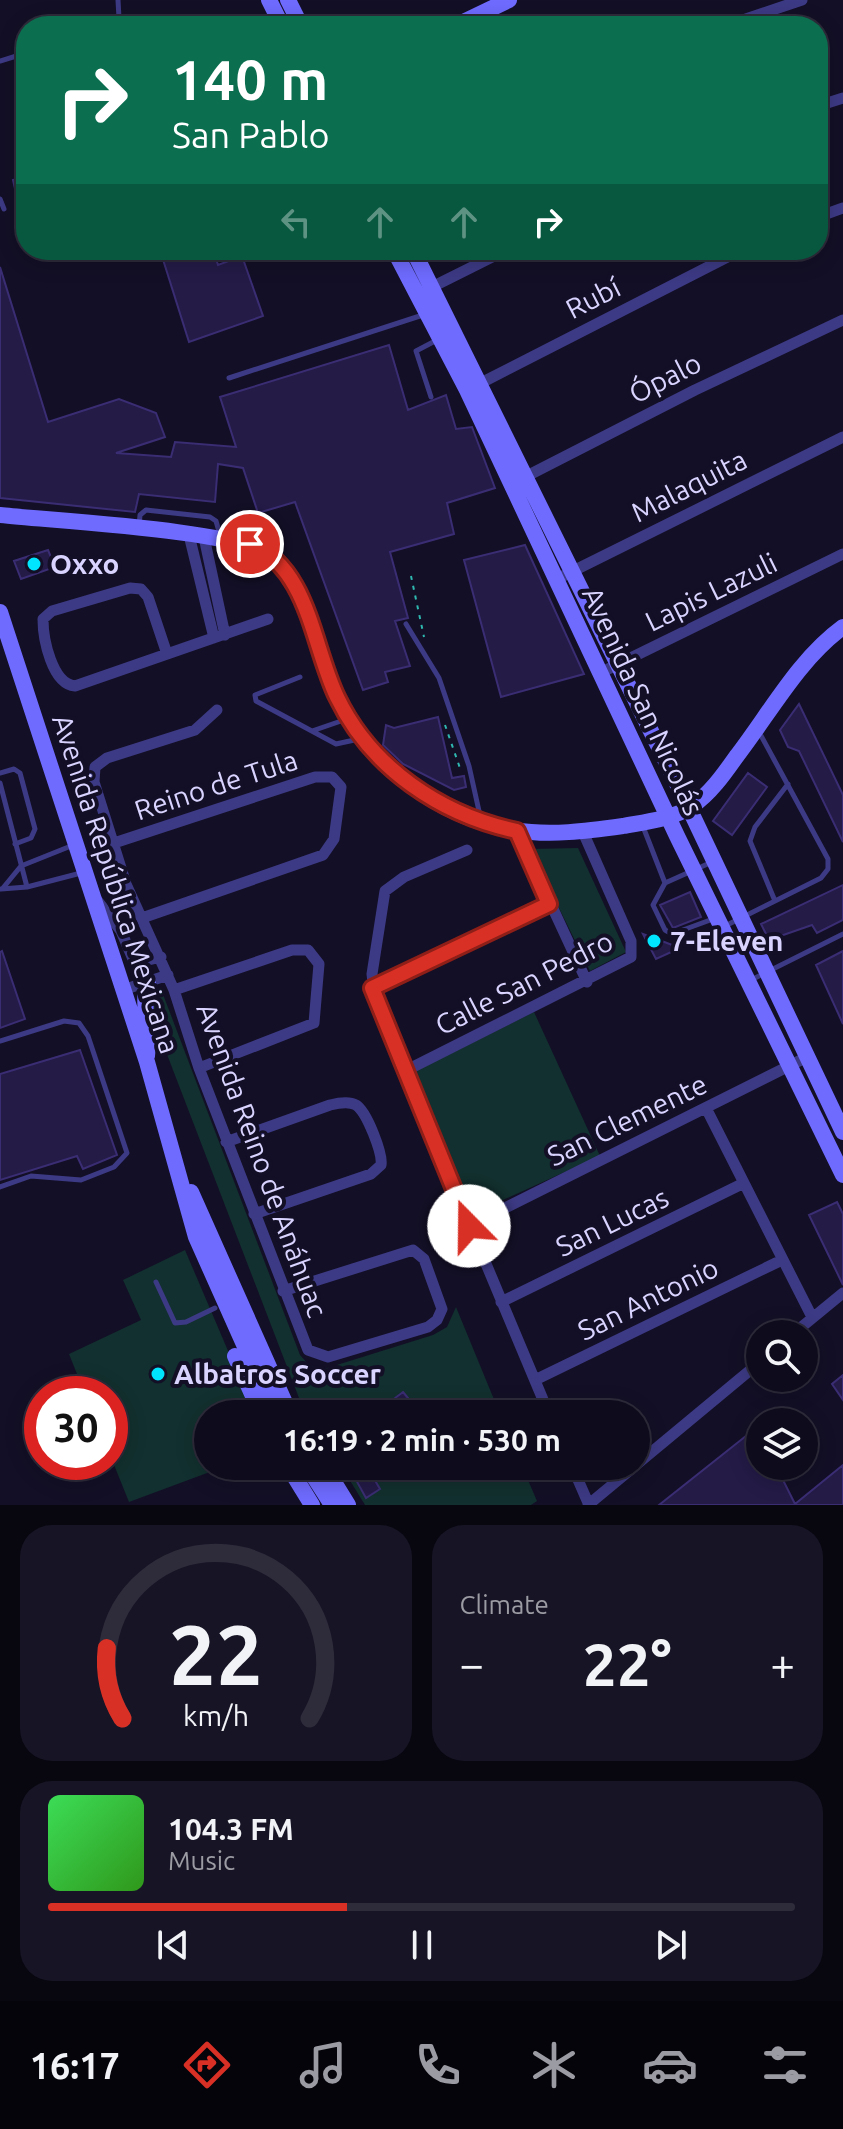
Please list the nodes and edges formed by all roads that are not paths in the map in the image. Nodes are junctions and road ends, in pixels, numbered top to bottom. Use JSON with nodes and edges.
{"nodes":[{"id":1,"x":509,"y":0,"type":"edge"},
{"id":2,"x":802,"y":0,"type":"edge"},
{"id":3,"x":476,"y":16,"type":"edge"},
{"id":4,"x":755,"y":16,"type":"edge"},
{"id":5,"x":0,"y":199,"type":"edge"},
{"id":6,"x":4,"y":209,"type":"dead end"},
{"id":7,"x":402,"y":260,"type":"edge"},
{"id":8,"x":416,"y":260,"type":"edge"},
{"id":9,"x":486,"y":260,"type":"edge"},
{"id":10,"x":721,"y":260,"type":"edge"},
{"id":11,"x":424,"y":290,"type":"junction"},
{"id":12,"x":436,"y":311,"type":"junction"},
{"id":13,"x":843,"y":320,"type":"edge"},
{"id":14,"x":441,"y":338,"type":"junction"},
{"id":15,"x":229,"y":378,"type":"dead end"},
{"id":16,"x":473,"y":387,"type":"junction"},
{"id":17,"x":431,"y":397,"type":"dead end"},
{"id":18,"x":843,"y":437,"type":"edge"},
{"id":19,"x":518,"y":480,"type":"junction"},
{"id":20,"x":0,"y":515,"type":"edge"},
{"id":21,"x":139,"y":530,"type":"junction"},
{"id":22,"x":205,"y":537,"type":"junction"},
{"id":23,"x":843,"y":554,"type":"edge"},
{"id":24,"x":564,"y":576,"type":"junction"},
{"id":25,"x":0,"y":612,"type":"edge"},
{"id":26,"x":268,"y":619,"type":"dead end"},
{"id":27,"x":406,"y":624,"type":"dead end"},
{"id":28,"x":843,"y":627,"type":"edge"},
{"id":29,"x":220,"y":636,"type":"junction"},
{"id":30,"x":167,"y":654,"type":"junction"},
{"id":31,"x":616,"y":665,"type":"junction"},
{"id":32,"x":600,"y":673,"type":"junction"},
{"id":33,"x":300,"y":677,"type":"dead end"},
{"id":34,"x":217,"y":710,"type":"dead end"},
{"id":35,"x":349,"y":719,"type":"junction"},
{"id":36,"x":757,"y":729,"type":"junction"},
{"id":37,"x":312,"y":731,"type":"junction"},
{"id":38,"x":362,"y":738,"type":"junction"},
{"id":39,"x":0,"y":773,"type":"edge"},
{"id":40,"x":0,"y":783,"type":"edge"},
{"id":41,"x":789,"y":783,"type":"junction"},
{"id":42,"x":689,"y":808,"type":"junction"},
{"id":43,"x":668,"y":816,"type":"junction"},
{"id":44,"x":481,"y":821,"type":"junction"},
{"id":45,"x":641,"y":823,"type":"junction"},
{"id":46,"x":517,"y":831,"type":"junction"},
{"id":47,"x":583,"y":832,"type":"junction"},
{"id":48,"x":15,"y":844,"type":"junction"},
{"id":49,"x":111,"y":844,"type":"junction"},
{"id":50,"x":75,"y":845,"type":"junction"},
{"id":51,"x":467,"y":850,"type":"dead end"},
{"id":52,"x":713,"y":861,"type":"junction"},
{"id":53,"x":21,"y":866,"type":"junction"},
{"id":54,"x":694,"y":870,"type":"junction"},
{"id":55,"x":84,"y":872,"type":"junction"},
{"id":56,"x":665,"y":883,"type":"junction"},
{"id":57,"x":27,"y":887,"type":"junction"},
{"id":58,"x":2,"y":889,"type":"edge"},
{"id":59,"x":92,"y":895,"type":"junction"},
{"id":60,"x":775,"y":901,"type":"junction"},
{"id":61,"x":549,"y":904,"type":"junction"},
{"id":62,"x":142,"y":918,"type":"junction"},
{"id":63,"x":740,"y":919,"type":"junction"},
{"id":64,"x":720,"y":922,"type":"junction"},
{"id":65,"x":843,"y":934,"type":"edge"},
{"id":66,"x":161,"y":957,"type":"junction"},
{"id":67,"x":765,"y":973,"type":"junction"},
{"id":68,"x":168,"y":975,"type":"junction"},
{"id":69,"x":749,"y":981,"type":"junction"},
{"id":70,"x":148,"y":982,"type":"junction"},
{"id":71,"x":587,"y":982,"type":"junction"},
{"id":72,"x":372,"y":988,"type":"junction"},
{"id":73,"x":123,"y":990,"type":"junction"},
{"id":74,"x":174,"y":990,"type":"junction"},
{"id":75,"x":0,"y":1041,"type":"edge"},
{"id":76,"x":807,"y":1057,"type":"junction"},
{"id":77,"x":147,"y":1062,"type":"junction"},
{"id":78,"x":790,"y":1066,"type":"junction"},
{"id":79,"x":199,"y":1068,"type":"junction"},
{"id":80,"x":405,"y":1071,"type":"junction"},
{"id":81,"x":706,"y":1108,"type":"junction"},
{"id":82,"x":843,"y":1132,"type":"edge"},
{"id":83,"x":226,"y":1142,"type":"junction"},
{"id":84,"x":843,"y":1175,"type":"edge"},
{"id":85,"x":744,"y":1183,"type":"junction"},
{"id":86,"x":0,"y":1187,"type":"edge"},
{"id":87,"x":193,"y":1206,"type":"junction"},
{"id":88,"x":254,"y":1214,"type":"junction"},
{"id":89,"x":469,"y":1226,"type":"junction"},
{"id":90,"x":203,"y":1236,"type":"junction"},
{"id":91,"x":782,"y":1260,"type":"junction"},
{"id":92,"x":156,"y":1282,"type":"dead end"},
{"id":93,"x":283,"y":1291,"type":"junction"},
{"id":94,"x":843,"y":1293,"type":"edge"},
{"id":95,"x":501,"y":1302,"type":"junction"},
{"id":96,"x":215,"y":1308,"type":"junction"},
{"id":97,"x":812,"y":1317,"type":"junction"},
{"id":98,"x":809,"y":1320,"type":"edge"},
{"id":99,"x":746,"y":1374,"type":"edge"},
{"id":100,"x":535,"y":1380,"type":"junction"},
{"id":101,"x":255,"y":1400,"type":"edge"},
{"id":102,"x":269,"y":1400,"type":"edge"},
{"id":103,"x":283,"y":1400,"type":"edge"},
{"id":104,"x":295,"y":1400,"type":"edge"},
{"id":105,"x":543,"y":1400,"type":"edge"},
{"id":106,"x":650,"y":1454,"type":"edge"},
{"id":107,"x":297,"y":1480,"type":"edge"},
{"id":108,"x":316,"y":1480,"type":"edge"},
{"id":109,"x":333,"y":1480,"type":"edge"},
{"id":110,"x":344,"y":1480,"type":"edge"},
{"id":111,"x":578,"y":1480,"type":"edge"},
{"id":112,"x":618,"y":1480,"type":"edge"},
{"id":113,"x":312,"y":1505,"type":"edge"},
{"id":114,"x":332,"y":1505,"type":"edge"},
{"id":115,"x":348,"y":1505,"type":"edge"},
{"id":116,"x":360,"y":1505,"type":"edge"},
{"id":117,"x":588,"y":1505,"type":"edge"}],
"edges":[{"from":1,"to":3,"type":"street"},
{"from":2,"to":4,"type":"street"},
{"from":5,"to":6,"type":"lane"},
{"from":7,"to":11,"type":"street","name":"Avenida San Nicolás"},
{"from":8,"to":11,"type":"street","name":"Avenida San Nicolás"},
{"from":9,"to":11,"type":"street"},
{"from":10,"to":16,"type":"street","name":"Rubí"},
{"from":11,"to":12,"type":"street","name":"Avenida San Nicolás"},
{"from":12,"to":14,"type":"street","name":"Avenida San Nicolás"},
{"from":12,"to":15,"type":"lane"},
{"from":12,"to":16,"type":"street","name":"Avenida San Nicolás"},
{"from":13,"to":19,"type":"street","name":"Ópalo"},
{"from":14,"to":16,"type":"street","name":"Avenida San Nicolás"},
{"from":14,"to":17,"type":"lane"},
{"from":16,"to":19,"type":"street","name":"Avenida San Nicolás"},
{"from":18,"to":24,"type":"street","name":"Malaquita"},
{"from":19,"to":24,"type":"street","name":"Avenida San Nicolás"},
{"from":20,"to":21,"type":"street"},
{"from":21,"to":22,"type":"street"},
{"from":21,"to":22,"type":"lane"},
{"from":22,"to":29,"type":"street"},
{"from":22,"to":35,"type":"street"},
{"from":23,"to":31,"type":"street","name":"Lapis Lazuli"},
{"from":24,"to":31,"type":"street","name":"Avenida San Nicolás"},
{"from":24,"to":32,"type":"street","name":"Avenida San Nicolás"},
{"from":25,"to":50,"type":"street","name":"Avenida República Mexicana"},
{"from":26,"to":29,"type":"street"},
{"from":27,"to":44,"type":"lane"},
{"from":28,"to":36,"type":"street"},
{"from":29,"to":30,"type":"street"},
{"from":30,"to":30,"type":"street"},
{"from":31,"to":32,"type":"street","name":"Lapis Lazuli"},
{"from":31,"to":42,"type":"street","name":"Avenida San Nicolás"},
{"from":32,"to":43,"type":"street","name":"Avenida San Nicolás"},
{"from":33,"to":37,"type":"lane"},
{"from":34,"to":49,"type":"street","name":"Avenida Reino de Anáhuac"},
{"from":35,"to":37,"type":"lane"},
{"from":35,"to":38,"type":"street"},
{"from":36,"to":41,"type":"lane"},
{"from":36,"to":42,"type":"street"},
{"from":37,"to":38,"type":"lane"},
{"from":38,"to":44,"type":"street"},
{"from":39,"to":48,"type":"lane"},
{"from":40,"to":48,"type":"lane"},
{"from":41,"to":60,"type":"lane"},
{"from":41,"to":60,"type":"lane"},
{"from":42,"to":43,"type":"street"},
{"from":42,"to":52,"type":"street","name":"Avenida San Nicolás"},
{"from":43,"to":45,"type":"street"},
{"from":43,"to":54,"type":"street","name":"Avenida San Nicolás"},
{"from":44,"to":46,"type":"street"},
{"from":45,"to":47,"type":"street"},
{"from":45,"to":56,"type":"lane"},
{"from":46,"to":47,"type":"street"},
{"from":46,"to":61,"type":"street"},
{"from":47,"to":71,"type":"street","name":"Calle San Pedro"},
{"from":48,"to":53,"type":"lane"},
{"from":49,"to":62,"type":"street","name":"Avenida Reino de Anáhuac"},
{"from":49,"to":62,"type":"street","name":"Reino de Tula"},
{"from":50,"to":53,"type":"lane"},
{"from":50,"to":55,"type":"street","name":"Avenida República Mexicana"},
{"from":51,"to":72,"type":"street"},
{"from":52,"to":54,"type":"lane"},
{"from":52,"to":63,"type":"street","name":"Avenida San Nicolás"},
{"from":53,"to":57,"type":"lane"},
{"from":53,"to":58,"type":"lane"},
{"from":54,"to":56,"type":"lane"},
{"from":54,"to":64,"type":"street","name":"Avenida San Nicolás"},
{"from":55,"to":57,"type":"lane"},
{"from":55,"to":59,"type":"street","name":"Avenida República Mexicana"},
{"from":56,"to":64,"type":"lane"},
{"from":57,"to":58,"type":"lane"},
{"from":59,"to":66,"type":"street"},
{"from":59,"to":73,"type":"street","name":"Avenida República Mexicana"},
{"from":60,"to":63,"type":"lane"},
{"from":61,"to":71,"type":"street"},
{"from":61,"to":72,"type":"street"},
{"from":62,"to":66,"type":"street","name":"Avenida Reino de Anáhuac"},
{"from":63,"to":64,"type":"lane"},
{"from":63,"to":67,"type":"street","name":"Avenida San Nicolás"},
{"from":64,"to":69,"type":"street","name":"Avenida San Nicolás"},
{"from":65,"to":67,"type":"lane"},
{"from":66,"to":68,"type":"street","name":"Avenida Reino de Anáhuac"},
{"from":67,"to":69,"type":"lane"},
{"from":67,"to":76,"type":"street","name":"Avenida San Nicolás"},
{"from":68,"to":70,"type":"street","name":"Avenida Reino de Anáhuac"},
{"from":68,"to":74,"type":"street","name":"Avenida Reino de Anáhuac"},
{"from":69,"to":78,"type":"street","name":"Avenida San Nicolás"},
{"from":70,"to":73,"type":"street","name":"Avenida Reino de Anáhuac"},
{"from":70,"to":77,"type":"street"},
{"from":71,"to":80,"type":"street","name":"Calle San Pedro"},
{"from":72,"to":80,"type":"street"},
{"from":73,"to":77,"type":"street","name":"Avenida República Mexicana"},
{"from":74,"to":79,"type":"street","name":"Avenida Reino de Anáhuac"},
{"from":74,"to":79,"type":"street"},
{"from":75,"to":86,"type":"lane"},
{"from":76,"to":78,"type":"street","name":"San Clemente"},
{"from":76,"to":82,"type":"street","name":"Avenida San Nicolás"},
{"from":77,"to":87,"type":"street","name":"Avenida República Mexicana"},
{"from":78,"to":81,"type":"street","name":"San Clemente"},
{"from":78,"to":84,"type":"street","name":"Avenida San Nicolás"},
{"from":79,"to":83,"type":"street","name":"Avenida Reino de Anáhuac"},
{"from":80,"to":89,"type":"street"},
{"from":81,"to":85,"type":"street"},
{"from":81,"to":89,"type":"street","name":"San Clemente"},
{"from":83,"to":88,"type":"street","name":"Avenida Reino de Anáhuac"},
{"from":83,"to":88,"type":"street"},
{"from":85,"to":91,"type":"street"},
{"from":85,"to":95,"type":"street","name":"San Lucas"},
{"from":87,"to":90,"type":"street","name":"Avenida República Mexicana"},
{"from":87,"to":96,"type":"street","name":"Avenida República Mexicana"},
{"from":87,"to":104,"type":"street","name":"Avenida República Mexicana"},
{"from":88,"to":93,"type":"street","name":"Avenida Reino de Anáhuac"},
{"from":89,"to":95,"type":"street"},
{"from":90,"to":102,"type":"street","name":"Avenida República Mexicana"},
{"from":90,"to":103,"type":"street","name":"Avenida República Mexicana"},
{"from":91,"to":97,"type":"street"},
{"from":91,"to":100,"type":"street","name":"San Antonio"},
{"from":92,"to":96,"type":"lane"},
{"from":93,"to":93,"type":"street","name":"Avenida Reino de Anáhuac"},
{"from":94,"to":97,"type":"street"},
{"from":95,"to":100,"type":"street"},
{"from":96,"to":101,"type":"street","name":"Avenida República Mexicana"},
{"from":97,"to":98,"type":"street"},
{"from":99,"to":106,"type":"street"},
{"from":100,"to":105,"type":"street"},
{"from":107,"to":113,"type":"street"},
{"from":108,"to":114,"type":"street"},
{"from":109,"to":115,"type":"street"},
{"from":110,"to":116,"type":"street"},
{"from":111,"to":117,"type":"street"},
{"from":112,"to":117,"type":"street"}]}
